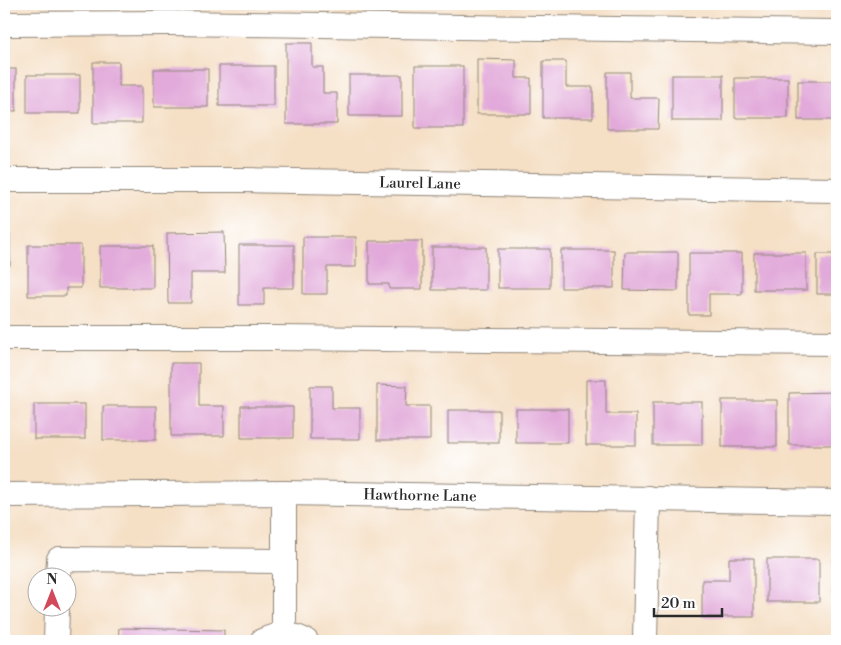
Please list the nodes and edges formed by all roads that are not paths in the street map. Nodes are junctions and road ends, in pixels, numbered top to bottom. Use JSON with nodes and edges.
{"nodes":[{"id":1,"x":4,"y":24,"type":"edge"},
{"id":2,"x":837,"y":32,"type":"edge"},
{"id":3,"x":4,"y":180,"type":"edge"},
{"id":4,"x":837,"y":190,"type":"edge"},
{"id":5,"x":4,"y":338,"type":"edge"},
{"id":6,"x":837,"y":344,"type":"edge"},
{"id":7,"x":284,"y":493,"type":"junction"},
{"id":8,"x":4,"y":495,"type":"edge"},
{"id":9,"x":648,"y":498,"type":"junction"},
{"id":10,"x":837,"y":502,"type":"edge"},
{"id":11,"x":284,"y":561,"type":"junction"},
{"id":12,"x":59,"y":568,"type":"edge"},
{"id":13,"x":57,"y":618,"type":"edge"},
{"id":14,"x":284,"y":639,"type":"edge"},
{"id":15,"x":56,"y":641,"type":"edge"},
{"id":16,"x":645,"y":641,"type":"edge"}],
"edges":[{"from":1,"to":2,"type":"street"},
{"from":3,"to":4,"type":"street","name":"Laurel Lane"},
{"from":5,"to":6,"type":"street"},
{"from":7,"to":8,"type":"street","name":"Hawthorne Lane"},
{"from":7,"to":9,"type":"street","name":"Hawthorne Lane"},
{"from":7,"to":11,"type":"street"},
{"from":9,"to":10,"type":"street","name":"Hawthorne Lane"},
{"from":9,"to":16,"type":"street"},
{"from":11,"to":12,"type":"street"},
{"from":11,"to":14,"type":"street"},
{"from":13,"to":15,"type":"street"}]}
